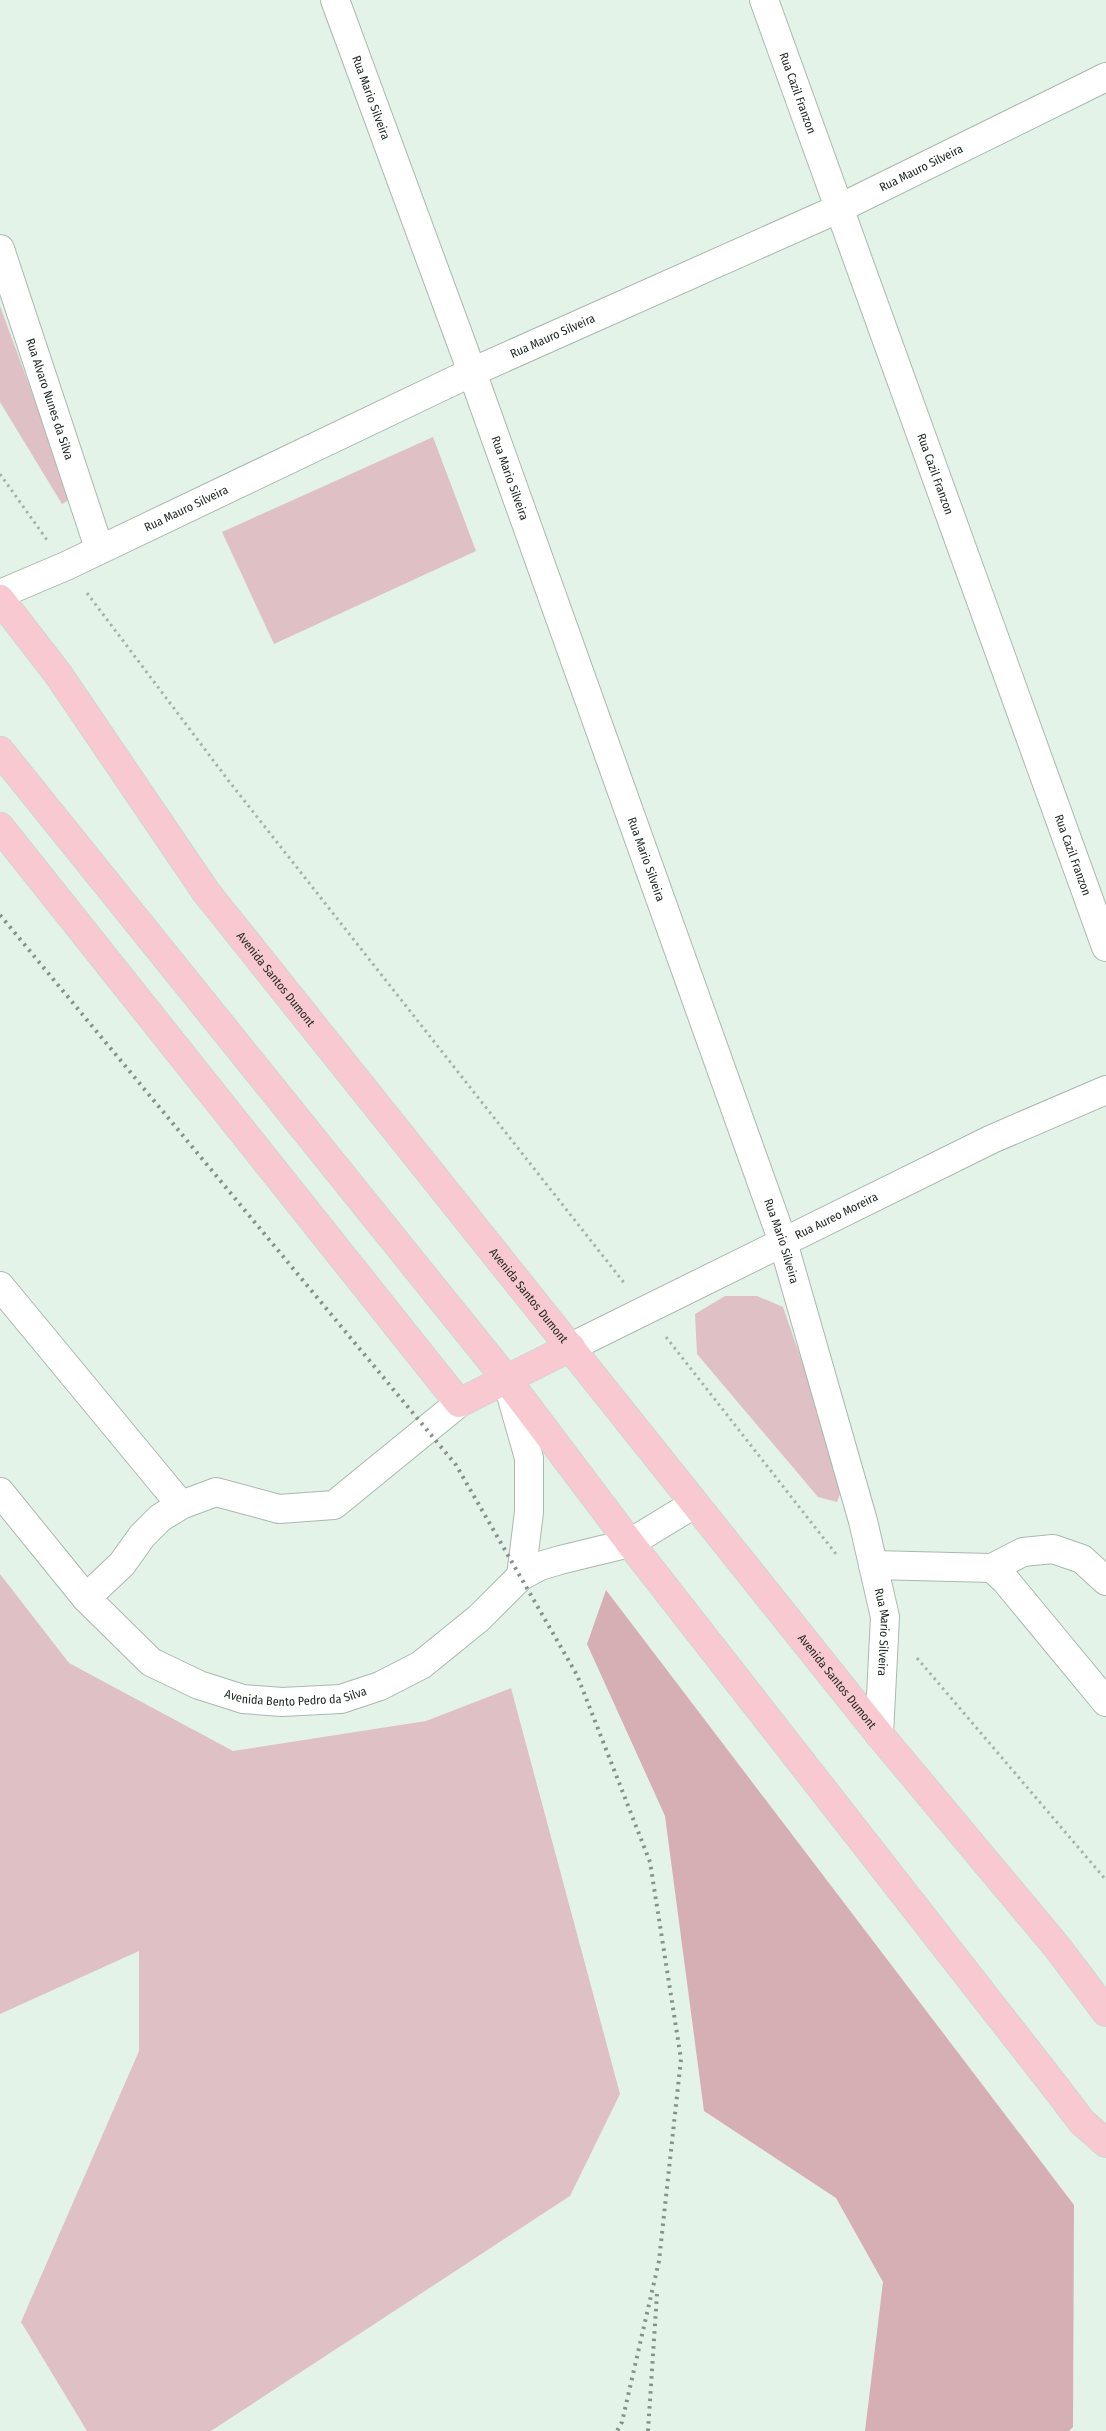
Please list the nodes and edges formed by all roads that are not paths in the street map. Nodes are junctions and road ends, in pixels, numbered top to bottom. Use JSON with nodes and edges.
{"nodes":[{"id":1,"x":335,"y":0,"type":"edge"},
{"id":2,"x":764,"y":0,"type":"edge"},
{"id":3,"x":1106,"y":77,"type":"edge"},
{"id":4,"x":840,"y":208,"type":"junction"},
{"id":5,"x":0,"y":249,"type":"edge"},
{"id":6,"x":472,"y":372,"type":"junction"},
{"id":7,"x":99,"y":548,"type":"junction"},
{"id":8,"x":0,"y":594,"type":"edge"},
{"id":9,"x":0,"y":599,"type":"edge"},
{"id":10,"x":0,"y":751,"type":"edge"},
{"id":11,"x":0,"y":827,"type":"edge"},
{"id":12,"x":1106,"y":947,"type":"edge"},
{"id":13,"x":1106,"y":1090,"type":"edge"},
{"id":14,"x":783,"y":1242,"type":"junction"},
{"id":15,"x":0,"y":1286,"type":"edge"},
{"id":16,"x":570,"y":1347,"type":"junction"},
{"id":17,"x":507,"y":1380,"type":"junction"},
{"id":18,"x":459,"y":1403,"type":"junction"},
{"id":19,"x":0,"y":1492,"type":"edge"},
{"id":20,"x":694,"y":1504,"type":"junction"},
{"id":21,"x":181,"y":1506,"type":"junction"},
{"id":22,"x":630,"y":1543,"type":"junction"},
{"id":23,"x":873,"y":1565,"type":"junction"},
{"id":24,"x":992,"y":1568,"type":"junction"},
{"id":25,"x":521,"y":1576,"type":"junction"},
{"id":26,"x":1106,"y":1581,"type":"edge"},
{"id":27,"x":86,"y":1598,"type":"junction"},
{"id":28,"x":1106,"y":1702,"type":"edge"},
{"id":29,"x":879,"y":1734,"type":"junction"},
{"id":30,"x":1106,"y":2012,"type":"edge"},
{"id":31,"x":1106,"y":2143,"type":"edge"}],
"edges":[{"from":1,"to":6,"type":"street","name":"Rua Mario Silveira"},
{"from":2,"to":4,"type":"street","name":"Rua Cazil Franzon"},
{"from":3,"to":4,"type":"street","name":"Rua Mauro Silveira"},
{"from":4,"to":6,"type":"street","name":"Rua Mauro Silveira"},
{"from":4,"to":12,"type":"street","name":"Rua Cazil Franzon"},
{"from":5,"to":7,"type":"street","name":"Rua Alvaro Nunes da Silva"},
{"from":6,"to":7,"type":"street","name":"Rua Mauro Silveira"},
{"from":6,"to":14,"type":"street","name":"Rua Mario Silveira"},
{"from":7,"to":8,"type":"street","name":"Rua Mauro Silveira"},
{"from":9,"to":16,"type":"main road","name":"Avenida Santos Dumont"},
{"from":10,"to":17,"type":"main road"},
{"from":11,"to":18,"type":"main road"},
{"from":13,"to":14,"type":"street","name":"Rua Aureo Moreira"},
{"from":14,"to":16,"type":"street","name":"Rua Aureo Moreira"},
{"from":14,"to":23,"type":"street","name":"Rua Mario Silveira"},
{"from":15,"to":21,"type":"street"},
{"from":16,"to":17,"type":"main road","name":"Avenida Santos Dumont"},
{"from":16,"to":20,"type":"main road","name":"Avenida Santos Dumont"},
{"from":17,"to":18,"type":"main road","name":"Avenida Santos Dumont"},
{"from":17,"to":22,"type":"main road"},
{"from":17,"to":25,"type":"street"},
{"from":18,"to":21,"type":"street"},
{"from":19,"to":27,"type":"street","name":"Avenida Bento Pedro da Silva"},
{"from":20,"to":22,"type":"street","name":"Avenida Bento Pedro da Silva"},
{"from":20,"to":29,"type":"main road","name":"Avenida Santos Dumont"},
{"from":21,"to":27,"type":"street"},
{"from":22,"to":25,"type":"street","name":"Avenida Bento Pedro da Silva"},
{"from":22,"to":31,"type":"main road"},
{"from":23,"to":24,"type":"street"},
{"from":23,"to":29,"type":"street","name":"Rua Mario Silveira"},
{"from":24,"to":26,"type":"street"},
{"from":24,"to":28,"type":"street"},
{"from":25,"to":27,"type":"street","name":"Avenida Bento Pedro da Silva"},
{"from":29,"to":30,"type":"main road","name":"Avenida Santos Dumont"}]}
